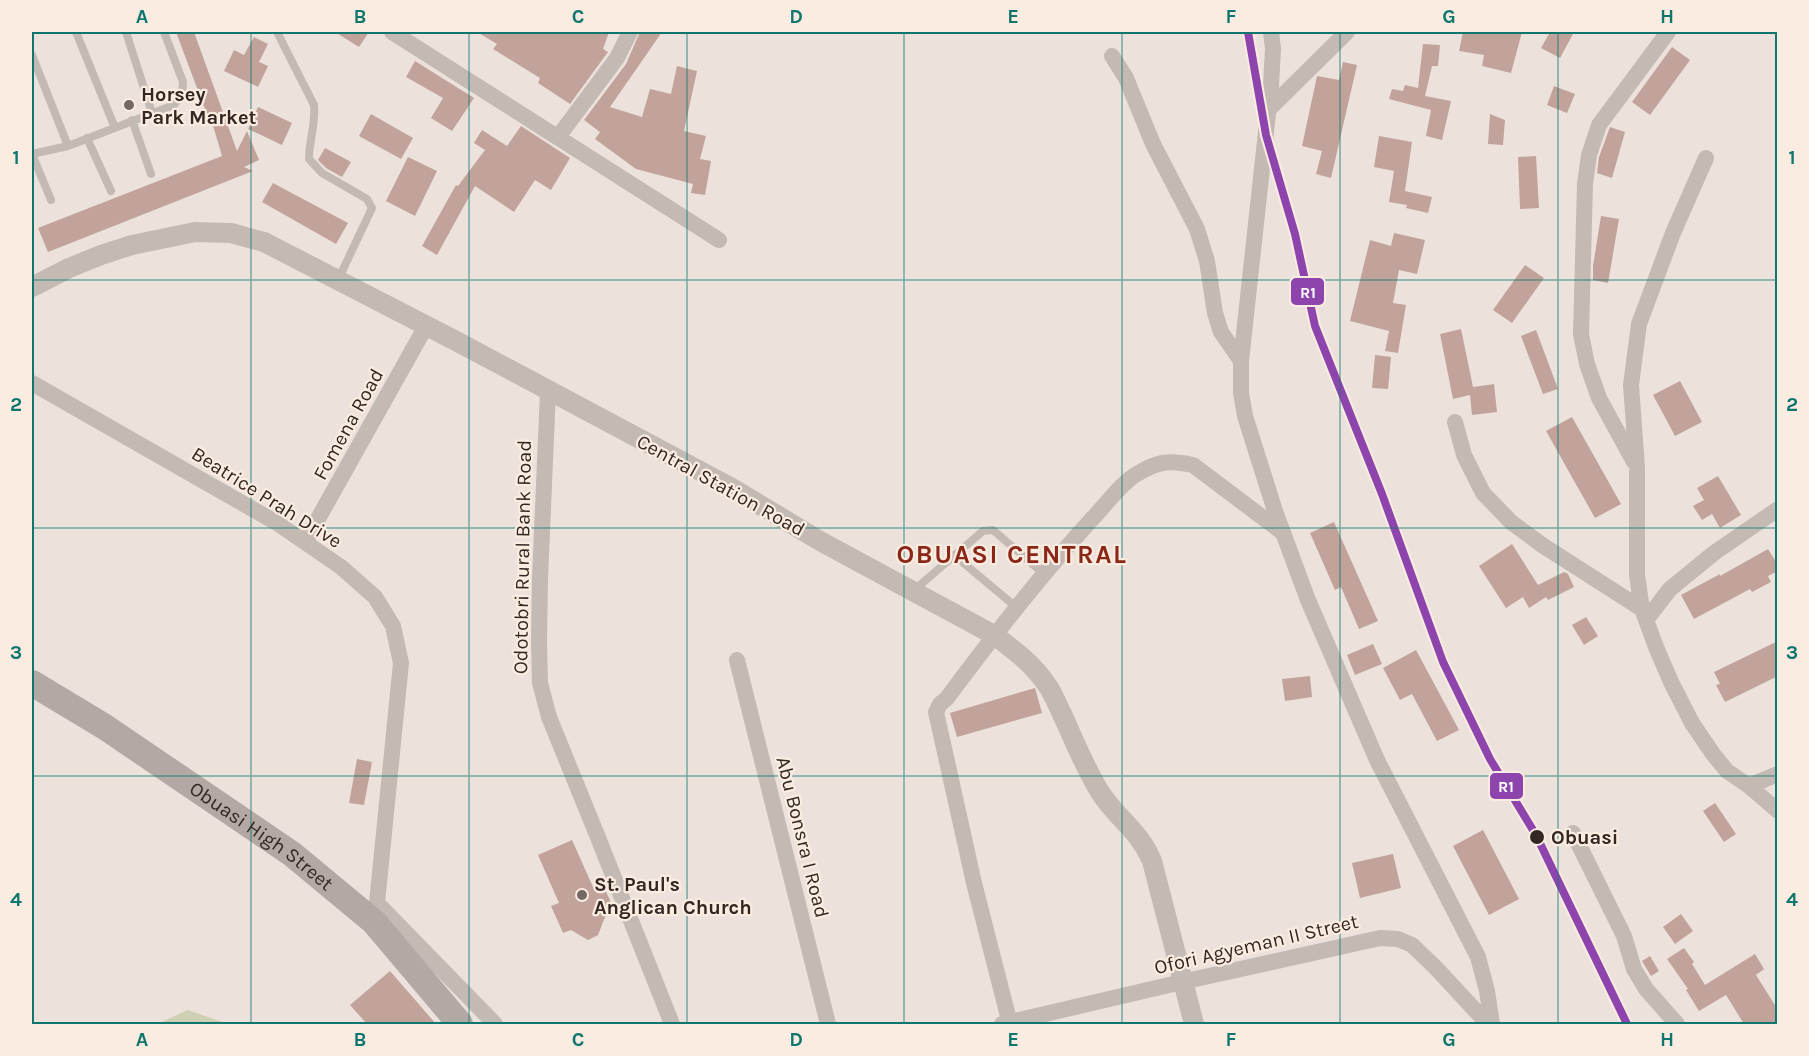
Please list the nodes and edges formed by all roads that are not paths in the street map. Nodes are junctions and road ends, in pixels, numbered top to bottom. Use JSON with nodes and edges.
{"nodes":[{"id":1,"x":76,"y":32,"type":"edge"},
{"id":2,"x":126,"y":32,"type":"edge"},
{"id":3,"x":164,"y":32,"type":"edge"},
{"id":4,"x":277,"y":32,"type":"edge"},
{"id":5,"x":392,"y":32,"type":"edge"},
{"id":6,"x":630,"y":32,"type":"edge"},
{"id":7,"x":1271,"y":32,"type":"edge"},
{"id":8,"x":1347,"y":32,"type":"edge"},
{"id":9,"x":1668,"y":32,"type":"edge"},
{"id":10,"x":32,"y":55,"type":"edge"},
{"id":11,"x":1112,"y":56,"type":"dead end"},
{"id":12,"x":1269,"y":109,"type":"junction"},
{"id":13,"x":152,"y":113,"type":"junction"},
{"id":14,"x":132,"y":120,"type":"junction"},
{"id":15,"x":115,"y":128,"type":"junction"},
{"id":16,"x":558,"y":137,"type":"junction"},
{"id":17,"x":87,"y":138,"type":"junction"},
{"id":18,"x":68,"y":146,"type":"junction"},
{"id":19,"x":32,"y":154,"type":"edge"},
{"id":20,"x":1706,"y":158,"type":"dead end"},
{"id":21,"x":151,"y":174,"type":"dead end"},
{"id":22,"x":111,"y":192,"type":"dead end"},
{"id":23,"x":51,"y":200,"type":"dead end"},
{"id":24,"x":719,"y":240,"type":"dead end"},
{"id":25,"x":338,"y":280,"type":"junction"},
{"id":26,"x":32,"y":287,"type":"edge"},
{"id":27,"x":426,"y":326,"type":"junction"},
{"id":28,"x":1241,"y":361,"type":"junction"},
{"id":29,"x":32,"y":383,"type":"edge"},
{"id":30,"x":548,"y":391,"type":"junction"},
{"id":31,"x":1455,"y":422,"type":"dead end"},
{"id":32,"x":1637,"y":467,"type":"junction"},
{"id":33,"x":1778,"y":509,"type":"edge"},
{"id":34,"x":1282,"y":532,"type":"junction"},
{"id":35,"x":305,"y":542,"type":"junction"},
{"id":36,"x":954,"y":555,"type":"junction"},
{"id":37,"x":1044,"y":574,"type":"junction"},
{"id":38,"x":913,"y":591,"type":"junction"},
{"id":39,"x":1016,"y":608,"type":"junction"},
{"id":40,"x":1644,"y":614,"type":"junction"},
{"id":41,"x":994,"y":635,"type":"junction"},
{"id":42,"x":737,"y":660,"type":"dead end"},
{"id":43,"x":32,"y":683,"type":"edge"},
{"id":44,"x":1778,"y":774,"type":"edge"},
{"id":45,"x":1749,"y":786,"type":"junction"},
{"id":46,"x":1778,"y":812,"type":"edge"},
{"id":47,"x":1573,"y":833,"type":"dead end"},
{"id":48,"x":376,"y":913,"type":"junction"},
{"id":49,"x":1182,"y":982,"type":"junction"},
{"id":50,"x":460,"y":1024,"type":"edge"},
{"id":51,"x":495,"y":1024,"type":"edge"},
{"id":52,"x":672,"y":1024,"type":"edge"},
{"id":53,"x":828,"y":1024,"type":"edge"},
{"id":54,"x":1007,"y":1024,"type":"edge"},
{"id":55,"x":1194,"y":1024,"type":"edge"},
{"id":56,"x":1490,"y":1024,"type":"edge"},
{"id":57,"x":1677,"y":1024,"type":"edge"}],
"edges":[{"from":1,"to":15,"type":"lane"},
{"from":2,"to":13,"type":"lane"},
{"from":3,"to":13,"type":"lane"},
{"from":4,"to":25,"type":"lane"},
{"from":5,"to":16,"type":"street"},
{"from":6,"to":16,"type":"street"},
{"from":7,"to":12,"type":"street"},
{"from":8,"to":12,"type":"street"},
{"from":9,"to":32,"type":"street"},
{"from":10,"to":18,"type":"lane"},
{"from":11,"to":28,"type":"street"},
{"from":12,"to":28,"type":"street"},
{"from":13,"to":14,"type":"lane"},
{"from":14,"to":15,"type":"lane"},
{"from":14,"to":21,"type":"lane"},
{"from":15,"to":17,"type":"lane"},
{"from":16,"to":24,"type":"street"},
{"from":17,"to":18,"type":"lane"},
{"from":17,"to":22,"type":"lane"},
{"from":18,"to":19,"type":"lane"},
{"from":19,"to":23,"type":"lane"},
{"from":20,"to":32,"type":"street"},
{"from":25,"to":26,"type":"street","name":"Central Station Road"},
{"from":25,"to":27,"type":"street","name":"Central Station Road"},
{"from":27,"to":30,"type":"street","name":"Central Station Road"},
{"from":27,"to":35,"type":"street","name":"Fomena Road"},
{"from":28,"to":34,"type":"street"},
{"from":29,"to":35,"type":"street","name":"Beatrice Prah Drive"},
{"from":30,"to":38,"type":"street","name":"Central Station Road"},
{"from":30,"to":52,"type":"street","name":"Odotobri Rural Bank Road"},
{"from":31,"to":40,"type":"street"},
{"from":32,"to":40,"type":"street"},
{"from":33,"to":40,"type":"street"},
{"from":34,"to":37,"type":"street"},
{"from":34,"to":56,"type":"street"},
{"from":35,"to":48,"type":"street","name":"Beatrice Prah Drive"},
{"from":36,"to":37,"type":"lane"},
{"from":36,"to":38,"type":"lane"},
{"from":36,"to":39,"type":"lane"},
{"from":37,"to":39,"type":"street"},
{"from":38,"to":41,"type":"street","name":"Central Station Road"},
{"from":39,"to":41,"type":"street"},
{"from":40,"to":45,"type":"street"},
{"from":41,"to":49,"type":"street","name":"Central Station Road"},
{"from":41,"to":54,"type":"street"},
{"from":42,"to":53,"type":"street","name":"Abu Bonsra I Road"},
{"from":43,"to":48,"type":"main road","name":"Obuasi High Street"},
{"from":44,"to":45,"type":"street"},
{"from":45,"to":46,"type":"street"},
{"from":47,"to":57,"type":"street"},
{"from":48,"to":50,"type":"main road","name":"Obuasi High Street"},
{"from":48,"to":51,"type":"street"},
{"from":49,"to":54,"type":"street","name":"Ofori Agyeman II Street"},
{"from":49,"to":55,"type":"street","name":"Central Station Road"},
{"from":49,"to":56,"type":"street","name":"Ofori Agyeman II Street"}]}
